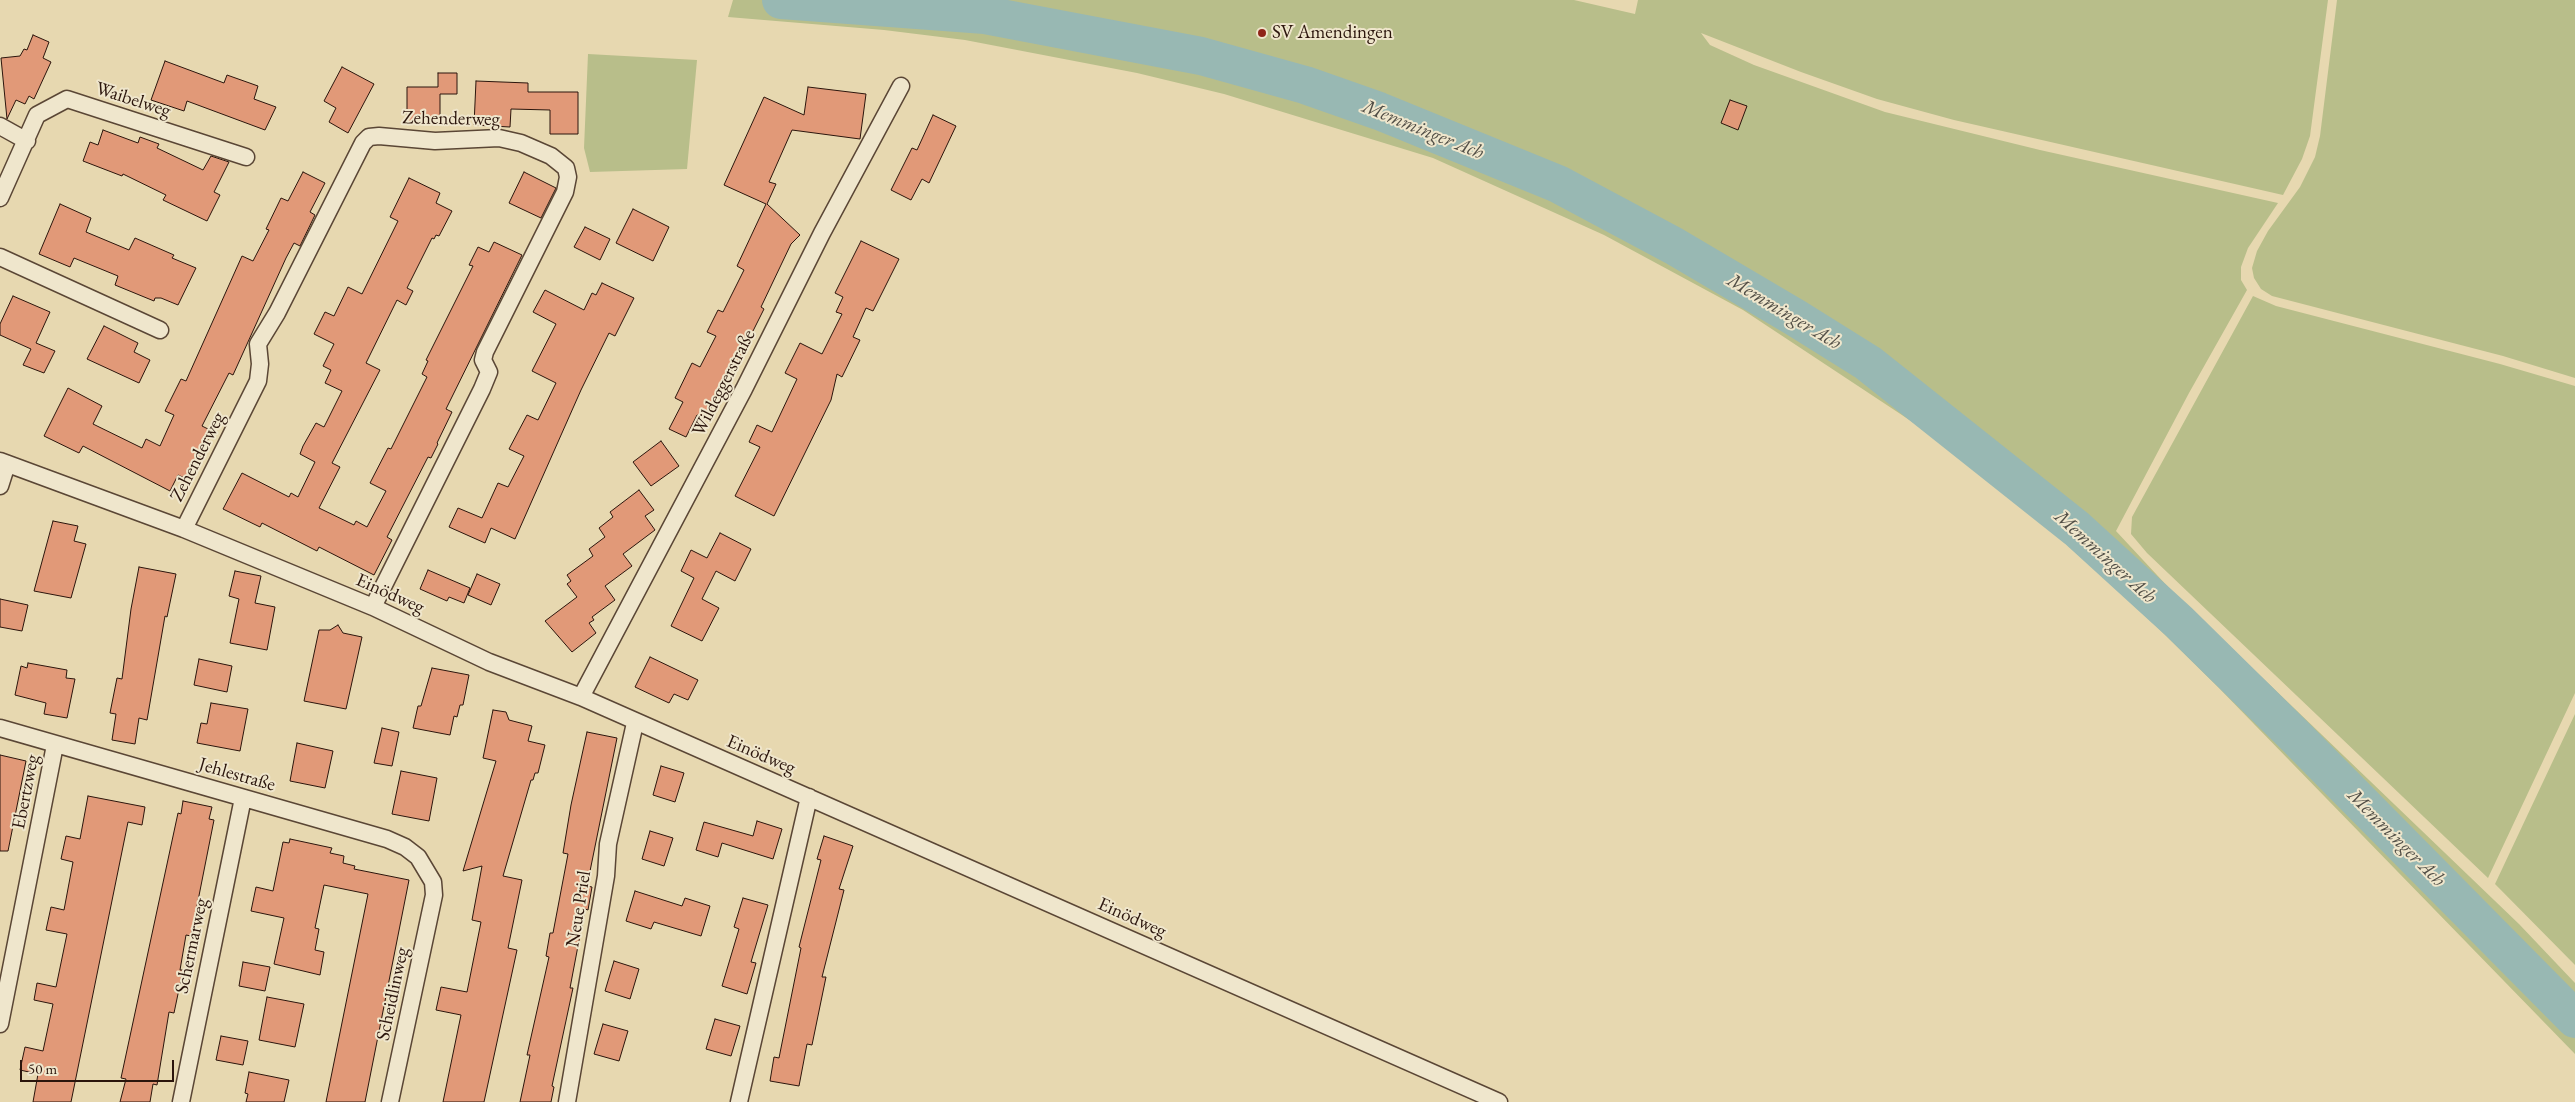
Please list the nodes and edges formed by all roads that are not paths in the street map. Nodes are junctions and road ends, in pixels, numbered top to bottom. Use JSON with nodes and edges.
{"nodes":[{"id":1,"x":901,"y":86,"type":"dead end"},
{"id":2,"x":0,"y":126,"type":"edge"},
{"id":3,"x":27,"y":141,"type":"junction"},
{"id":4,"x":246,"y":157,"type":"dead end"},
{"id":5,"x":0,"y":198,"type":"edge"},
{"id":6,"x":0,"y":257,"type":"edge"},
{"id":7,"x":160,"y":330,"type":"dead end"},
{"id":8,"x":3,"y":462,"type":"edge"},
{"id":9,"x":0,"y":486,"type":"edge"},
{"id":10,"x":184,"y":529,"type":"junction"},
{"id":11,"x":373,"y":608,"type":"junction"},
{"id":12,"x":581,"y":698,"type":"junction"},
{"id":13,"x":635,"y":723,"type":"junction"},
{"id":14,"x":0,"y":728,"type":"edge"},
{"id":15,"x":55,"y":745,"type":"junction"},
{"id":16,"x":808,"y":797,"type":"junction"},
{"id":17,"x":243,"y":798,"type":"junction"},
{"id":18,"x":434,"y":894,"type":"joint"},
{"id":19,"x":0,"y":1024,"type":"edge"},
{"id":20,"x":181,"y":1102,"type":"edge"},
{"id":21,"x":390,"y":1102,"type":"edge"},
{"id":22,"x":566,"y":1102,"type":"edge"},
{"id":23,"x":740,"y":1102,"type":"edge"},
{"id":24,"x":1499,"y":1102,"type":"edge"}],
"edges":[{"from":1,"to":12,"type":"street","name":"Wildeggerstraße"},
{"from":2,"to":3,"type":"street"},
{"from":3,"to":4,"type":"street","name":"Waibelweg"},
{"from":3,"to":5,"type":"street","name":"Waibelweg"},
{"from":6,"to":7,"type":"street"},
{"from":8,"to":9,"type":"street"},
{"from":8,"to":10,"type":"street","name":"Einödweg"},
{"from":10,"to":11,"type":"street","name":"Einödweg"},
{"from":10,"to":11,"type":"street","name":"Zehenderweg"},
{"from":11,"to":12,"type":"street","name":"Einödweg"},
{"from":12,"to":13,"type":"street","name":"Einödweg"},
{"from":13,"to":16,"type":"street","name":"Einödweg"},
{"from":13,"to":22,"type":"street","name":"Neue Priel"},
{"from":14,"to":15,"type":"street","name":"Jehlestraße"},
{"from":15,"to":17,"type":"street","name":"Jehlestraße"},
{"from":15,"to":19,"type":"street","name":"Ebertzweg"},
{"from":16,"to":23,"type":"street"},
{"from":16,"to":24,"type":"street","name":"Einödweg"},
{"from":17,"to":18,"type":"street","name":"Jehlestraße"},
{"from":17,"to":20,"type":"street","name":"Schermarweg"},
{"from":18,"to":21,"type":"street","name":"Scheidlinweg"}]}
